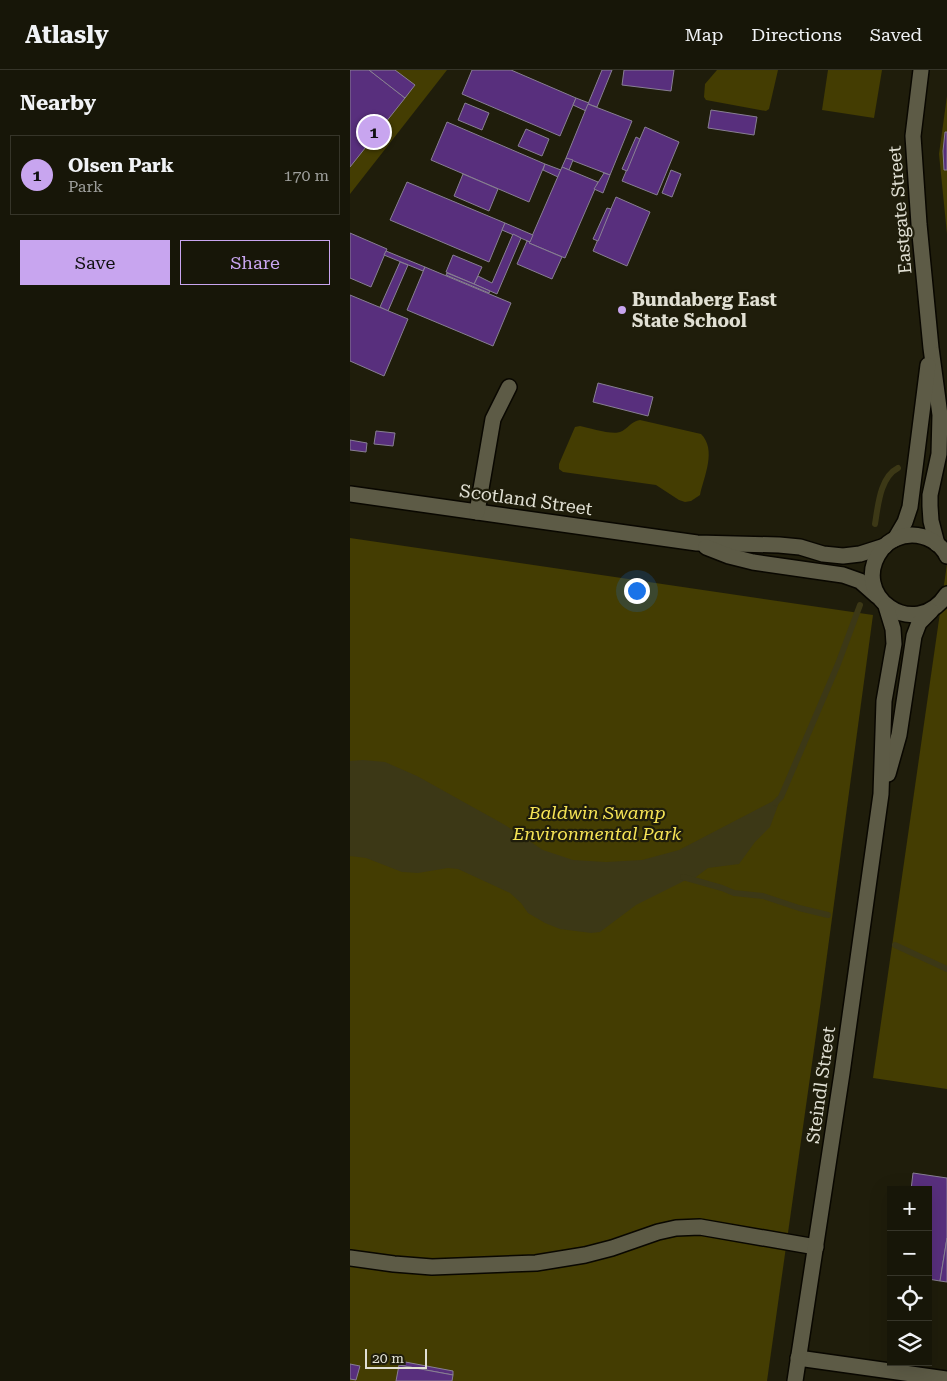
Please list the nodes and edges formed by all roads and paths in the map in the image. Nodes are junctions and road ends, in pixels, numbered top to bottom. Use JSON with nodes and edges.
{"nodes":[{"id":1,"x":921,"y":70,"type":"edge"},
{"id":2,"x":931,"y":348,"type":"junction"},
{"id":3,"x":509,"y":387,"type":"dead end"},
{"id":4,"x":350,"y":494,"type":"edge"},
{"id":5,"x":477,"y":512,"type":"junction"},
{"id":6,"x":890,"y":542,"type":"junction"},
{"id":7,"x":697,"y":543,"type":"junction"},
{"id":8,"x":944,"y":551,"type":"edge"},
{"id":9,"x":882,"y":601,"type":"junction"},
{"id":10,"x":942,"y":603,"type":"edge"},
{"id":11,"x":882,"y":794,"type":"junction"},
{"id":12,"x":816,"y":1247,"type":"junction"},
{"id":13,"x":350,"y":1258,"type":"edge"},
{"id":14,"x":798,"y":1358,"type":"junction"},
{"id":15,"x":947,"y":1379,"type":"edge"},
{"id":16,"x":795,"y":1381,"type":"edge"}],
"edges":[{"from":1,"to":2,"type":"street","name":"Eastgate Street"},
{"from":2,"to":6,"type":"street","name":"Eastgate Street"},
{"from":2,"to":8,"type":"street","name":"Eastgate Street"},
{"from":3,"to":5,"type":"street"},
{"from":4,"to":5,"type":"street","name":"Scotland Street"},
{"from":5,"to":7,"type":"street","name":"Scotland Street"},
{"from":6,"to":7,"type":"street","name":"Scotland Street"},
{"from":6,"to":8,"type":"street","name":"Scotland Street"},
{"from":6,"to":9,"type":"street","name":"Eastgate Street"},
{"from":7,"to":9,"type":"street","name":"Scotland Street"},
{"from":9,"to":10,"type":"street","name":"Scotland Street"},
{"from":9,"to":11,"type":"street","name":"Steindl Street"},
{"from":10,"to":11,"type":"street","name":"Steindl Street"},
{"from":11,"to":12,"type":"street","name":"Steindl Street"},
{"from":12,"to":13,"type":"street"},
{"from":12,"to":14,"type":"street","name":"Steindl Street"},
{"from":14,"to":15,"type":"street"},
{"from":14,"to":16,"type":"street","name":"Steindl Street"}]}
